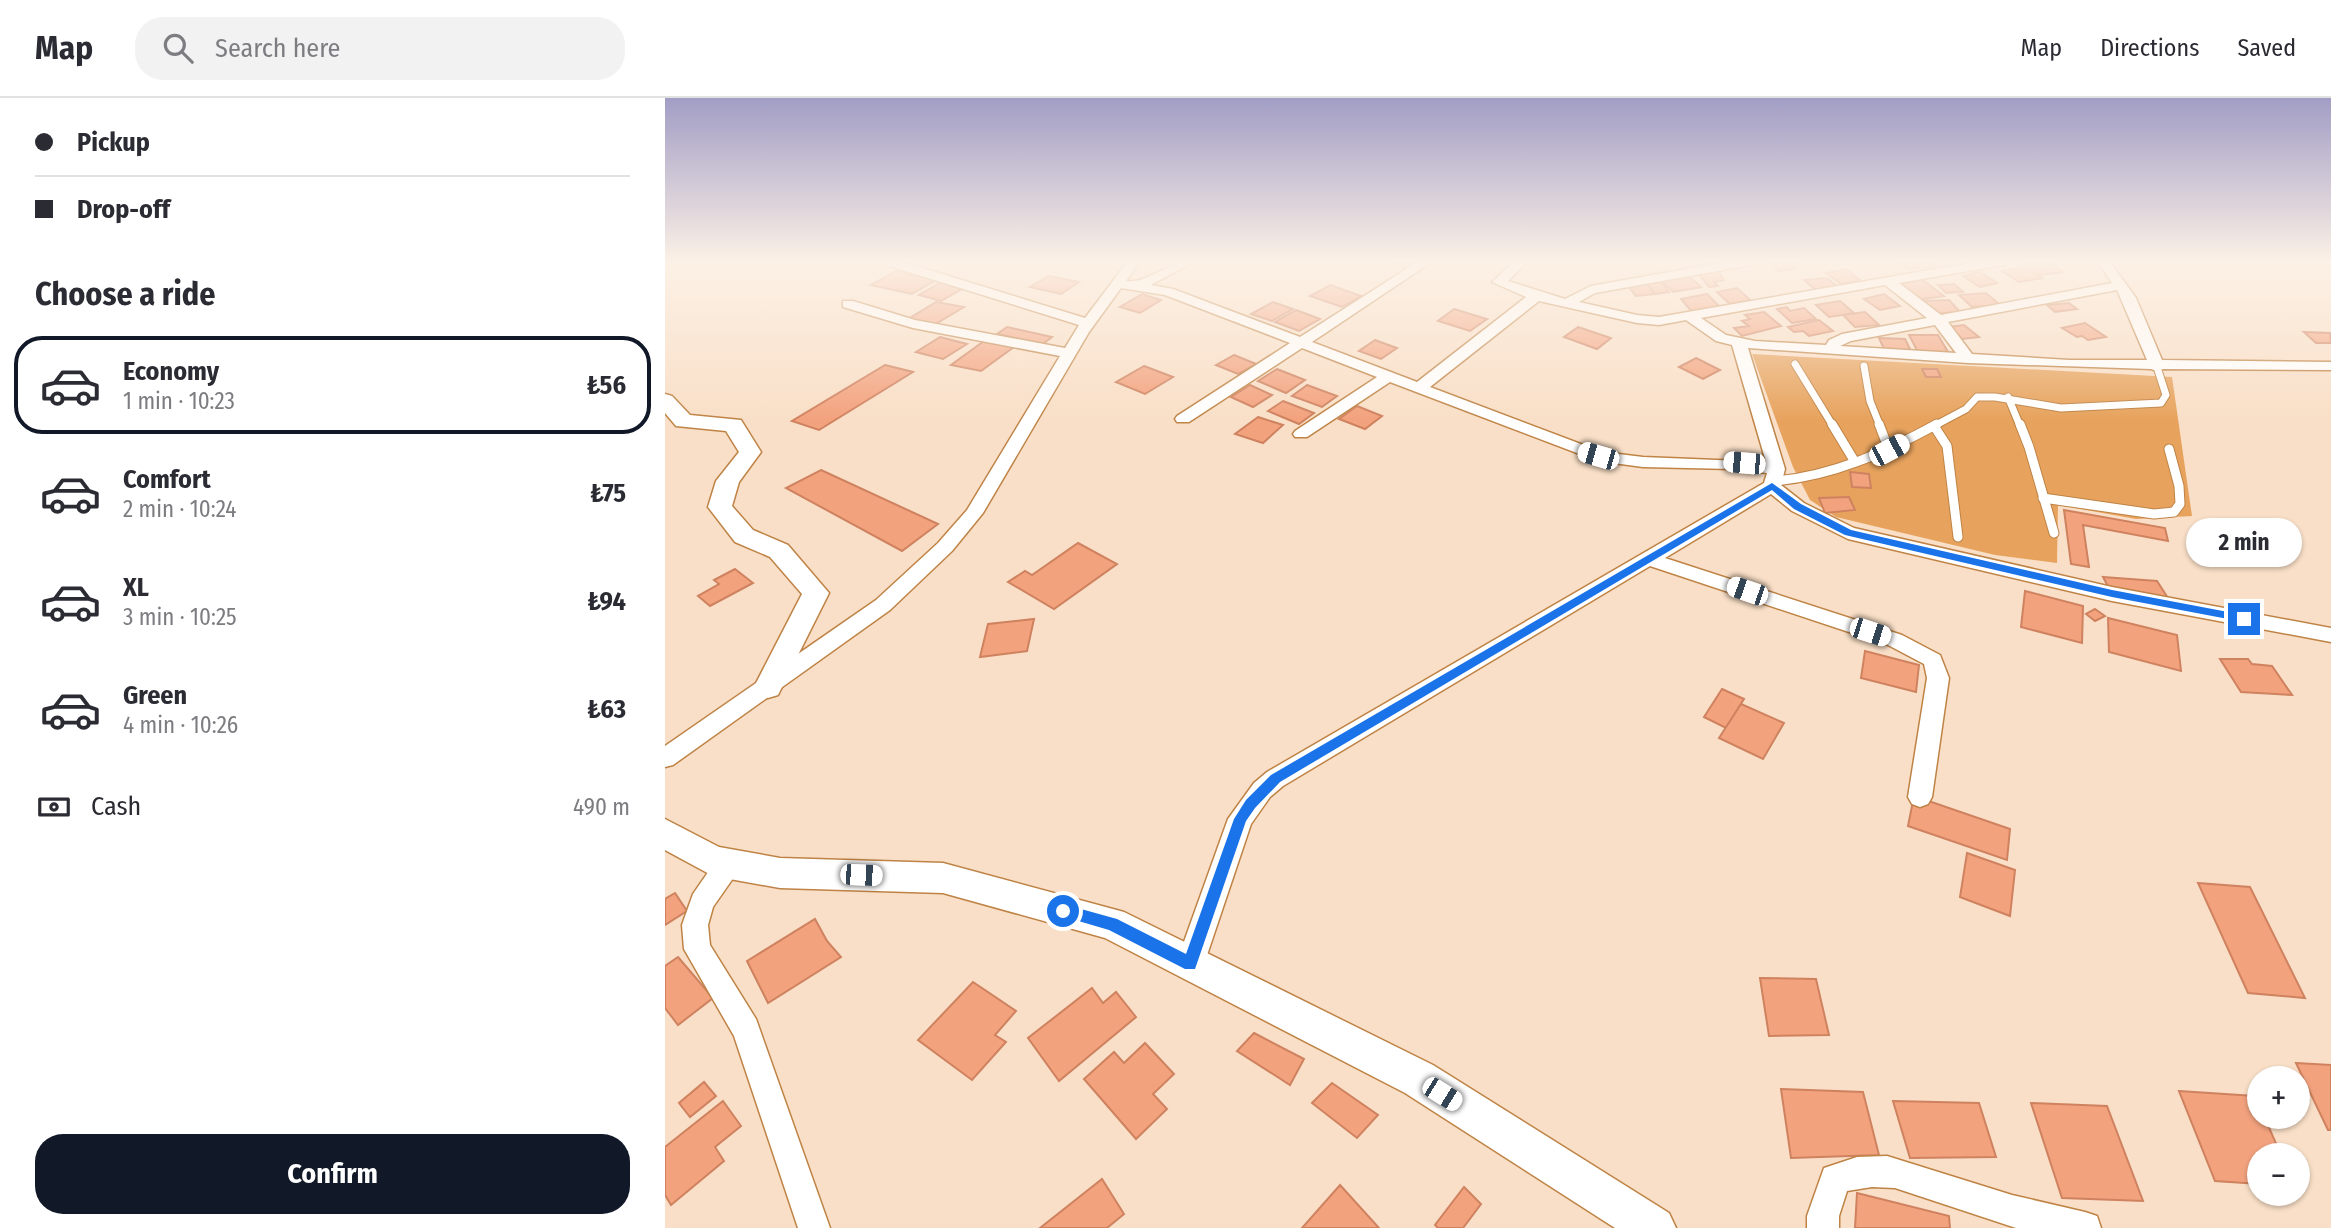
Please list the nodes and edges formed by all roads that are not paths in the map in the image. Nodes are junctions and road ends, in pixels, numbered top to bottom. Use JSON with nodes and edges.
{"nodes":[{"id":1,"x":880,"y":314,"type":"edge"},
{"id":2,"x":1058,"y":314,"type":"edge"},
{"id":3,"x":1095,"y":314,"type":"edge"},
{"id":4,"x":1225,"y":314,"type":"edge"},
{"id":5,"x":1344,"y":314,"type":"edge"},
{"id":6,"x":1514,"y":314,"type":"edge"},
{"id":7,"x":1617,"y":314,"type":"edge"},
{"id":8,"x":1708,"y":314,"type":"edge"},
{"id":9,"x":1931,"y":314,"type":"edge"},
{"id":10,"x":1972,"y":314,"type":"edge"},
{"id":11,"x":2134,"y":314,"type":"edge"},
{"id":12,"x":1690,"y":317,"type":"junction"},
{"id":13,"x":1939,"y":320,"type":"junction"},
{"id":14,"x":1088,"y":323,"type":"junction"},
{"id":15,"x":1300,"y":342,"type":"junction"},
{"id":16,"x":1739,"y":343,"type":"junction"},
{"id":17,"x":1829,"y":351,"type":"junction"},
{"id":18,"x":1069,"y":353,"type":"junction"},
{"id":19,"x":1968,"y":359,"type":"junction"},
{"id":20,"x":1795,"y":364,"type":"dead end"},
{"id":21,"x":1864,"y":366,"type":"dead end"},
{"id":22,"x":2331,"y":366,"type":"edge"},
{"id":23,"x":2157,"y":367,"type":"junction"},
{"id":24,"x":1388,"y":376,"type":"junction"},
{"id":25,"x":1419,"y":388,"type":"junction"},
{"id":26,"x":2008,"y":397,"type":"junction"},
{"id":27,"x":665,"y":400,"type":"edge"},
{"id":28,"x":1183,"y":419,"type":"dead end"},
{"id":29,"x":1934,"y":426,"type":"junction"},
{"id":30,"x":1301,"y":434,"type":"dead end"},
{"id":31,"x":2169,"y":449,"type":"dead end"},
{"id":32,"x":1889,"y":450,"type":"junction"},
{"id":33,"x":1855,"y":462,"type":"junction"},
{"id":34,"x":1775,"y":478,"type":"junction"},
{"id":35,"x":2043,"y":498,"type":"junction"},
{"id":36,"x":2054,"y":533,"type":"dead end"},
{"id":37,"x":1958,"y":537,"type":"dead end"},
{"id":38,"x":1648,"y":559,"type":"junction"},
{"id":39,"x":2331,"y":635,"type":"edge"},
{"id":40,"x":768,"y":687,"type":"junction"},
{"id":41,"x":665,"y":758,"type":"edge"},
{"id":42,"x":1920,"y":797,"type":"dead end"},
{"id":43,"x":665,"y":833,"type":"edge"},
{"id":44,"x":730,"y":864,"type":"junction"},
{"id":45,"x":1190,"y":964,"type":"junction"},
{"id":46,"x":814,"y":1228,"type":"edge"},
{"id":47,"x":1654,"y":1228,"type":"edge"},
{"id":48,"x":1823,"y":1228,"type":"edge"},
{"id":49,"x":2085,"y":1228,"type":"edge"}],
"edges":[{"from":1,"to":18,"type":"street"},
{"from":2,"to":14,"type":"street"},
{"from":3,"to":14,"type":"street"},
{"from":4,"to":15,"type":"street"},
{"from":5,"to":15,"type":"street"},
{"from":6,"to":25,"type":"street"},
{"from":7,"to":12,"type":"street"},
{"from":8,"to":12,"type":"street"},
{"from":9,"to":13,"type":"street"},
{"from":10,"to":13,"type":"street"},
{"from":11,"to":23,"type":"street"},
{"from":12,"to":16,"type":"street"},
{"from":13,"to":17,"type":"street"},
{"from":13,"to":19,"type":"street"},
{"from":14,"to":18,"type":"street"},
{"from":15,"to":24,"type":"street"},
{"from":15,"to":28,"type":"street"},
{"from":16,"to":17,"type":"street"},
{"from":16,"to":34,"type":"street"},
{"from":17,"to":19,"type":"street"},
{"from":18,"to":40,"type":"street"},
{"from":19,"to":23,"type":"street"},
{"from":20,"to":33,"type":"lane"},
{"from":21,"to":32,"type":"lane"},
{"from":22,"to":23,"type":"street"},
{"from":23,"to":26,"type":"lane"},
{"from":24,"to":25,"type":"street"},
{"from":24,"to":30,"type":"street"},
{"from":25,"to":34,"type":"street"},
{"from":26,"to":29,"type":"lane"},
{"from":26,"to":35,"type":"lane"},
{"from":27,"to":40,"type":"street"},
{"from":29,"to":32,"type":"lane"},
{"from":29,"to":37,"type":"lane"},
{"from":31,"to":35,"type":"lane"},
{"from":32,"to":33,"type":"lane"},
{"from":33,"to":34,"type":"lane"},
{"from":34,"to":38,"type":"street"},
{"from":34,"to":39,"type":"street"},
{"from":35,"to":36,"type":"lane"},
{"from":38,"to":42,"type":"street"},
{"from":38,"to":45,"type":"street"},
{"from":40,"to":41,"type":"street"},
{"from":43,"to":44,"type":"street"},
{"from":44,"to":45,"type":"street"},
{"from":44,"to":46,"type":"street"},
{"from":45,"to":47,"type":"street"},
{"from":48,"to":49,"type":"street"}]}
